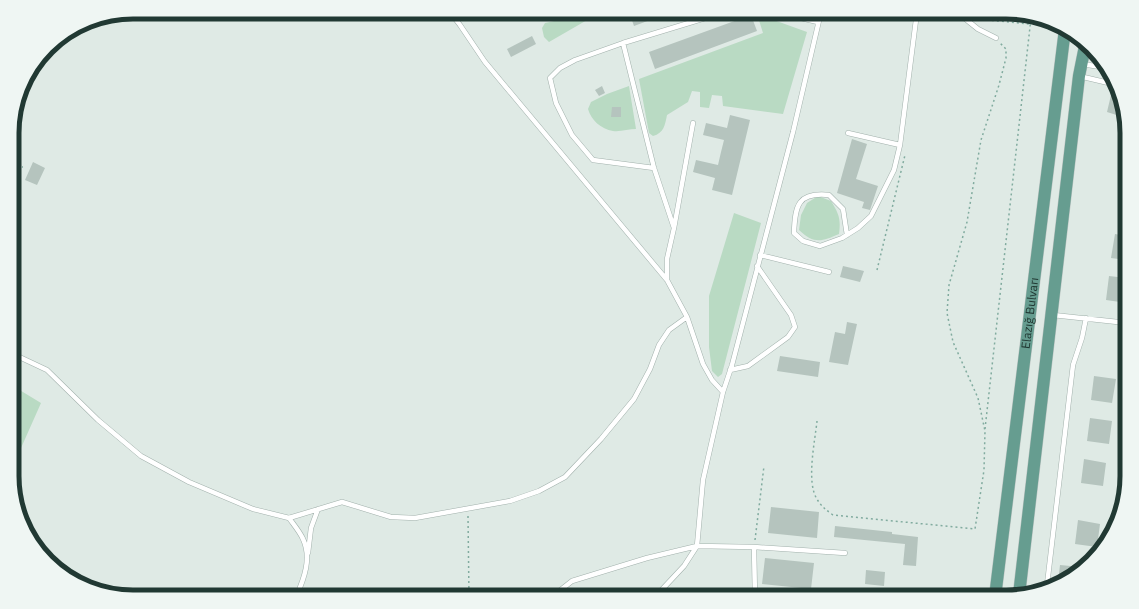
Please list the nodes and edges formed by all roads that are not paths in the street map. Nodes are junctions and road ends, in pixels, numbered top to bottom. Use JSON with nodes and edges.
{"nodes":[{"id":1,"x":455,"y":19,"type":"edge"},
{"id":2,"x":702,"y":19,"type":"edge"},
{"id":3,"x":805,"y":19,"type":"edge"},
{"id":4,"x":819,"y":19,"type":"edge"},
{"id":5,"x":916,"y":19,"type":"edge"},
{"id":6,"x":966,"y":19,"type":"edge"},
{"id":7,"x":818,"y":22,"type":"junction"},
{"id":8,"x":1064,"y":35,"type":"edge"},
{"id":9,"x":996,"y":38,"type":"road end"},
{"id":10,"x":623,"y":43,"type":"junction"},
{"id":11,"x":1084,"y":50,"type":"edge"},
{"id":12,"x":1082,"y":64,"type":"junction"},
{"id":13,"x":1098,"y":67,"type":"edge"},
{"id":14,"x":1079,"y":76,"type":"junction"},
{"id":15,"x":1108,"y":83,"type":"edge"},
{"id":16,"x":693,"y":123,"type":"dead end"},
{"id":17,"x":848,"y":133,"type":"dead end"},
{"id":18,"x":900,"y":145,"type":"junction"},
{"id":19,"x":654,"y":168,"type":"junction"},
{"id":20,"x":674,"y":228,"type":"junction"},
{"id":21,"x":847,"y":235,"type":"junction"},
{"id":22,"x":760,"y":255,"type":"junction"},
{"id":23,"x":757,"y":266,"type":"junction"},
{"id":24,"x":829,"y":272,"type":"dead end"},
{"id":25,"x":666,"y":280,"type":"junction"},
{"id":26,"x":1053,"y":315,"type":"junction"},
{"id":27,"x":687,"y":317,"type":"junction"},
{"id":28,"x":1086,"y":318,"type":"junction"},
{"id":29,"x":1120,"y":322,"type":"edge"},
{"id":30,"x":19,"y":357,"type":"edge"},
{"id":31,"x":730,"y":370,"type":"junction"},
{"id":32,"x":723,"y":392,"type":"junction"},
{"id":33,"x":318,"y":509,"type":"junction"},
{"id":34,"x":289,"y":518,"type":"junction"},
{"id":35,"x":697,"y":546,"type":"junction"},
{"id":36,"x":754,"y":547,"type":"junction"},
{"id":37,"x":845,"y":553,"type":"dead end"},
{"id":38,"x":308,"y":557,"type":"junction"},
{"id":39,"x":1047,"y":582,"type":"edge"},
{"id":40,"x":1020,"y":589,"type":"edge"},
{"id":41,"x":299,"y":590,"type":"edge"},
{"id":42,"x":561,"y":590,"type":"edge"},
{"id":43,"x":661,"y":590,"type":"edge"},
{"id":44,"x":755,"y":590,"type":"edge"},
{"id":45,"x":996,"y":590,"type":"edge"}],
"edges":[{"from":1,"to":25,"type":"lane"},
{"from":2,"to":10,"type":"lane"},
{"from":3,"to":7,"type":"lane"},
{"from":4,"to":7,"type":"lane"},
{"from":5,"to":18,"type":"lane"},
{"from":6,"to":9,"type":"lane"},
{"from":7,"to":22,"type":"lane"},
{"from":8,"to":45,"type":"main road","name":"Elazığ Bulvarı"},
{"from":10,"to":19,"type":"lane"},
{"from":10,"to":19,"type":"lane"},
{"from":11,"to":12,"type":"main road","name":"Elazığ Bulvarı"},
{"from":12,"to":13,"type":"lane"},
{"from":12,"to":14,"type":"main road","name":"Elazığ Bulvarı"},
{"from":14,"to":15,"type":"lane"},
{"from":14,"to":26,"type":"main road","name":"Elazığ Bulvarı"},
{"from":16,"to":20,"type":"lane"},
{"from":17,"to":18,"type":"lane"},
{"from":18,"to":21,"type":"lane"},
{"from":19,"to":20,"type":"lane"},
{"from":20,"to":25,"type":"lane"},
{"from":21,"to":21,"type":"lane"},
{"from":22,"to":23,"type":"lane"},
{"from":22,"to":24,"type":"lane"},
{"from":23,"to":31,"type":"lane"},
{"from":23,"to":31,"type":"lane"},
{"from":25,"to":27,"type":"lane"},
{"from":26,"to":28,"type":"lane"},
{"from":26,"to":40,"type":"main road","name":"Elazığ Bulvarı"},
{"from":27,"to":32,"type":"lane"},
{"from":27,"to":33,"type":"lane"},
{"from":28,"to":29,"type":"lane"},
{"from":28,"to":39,"type":"lane"},
{"from":30,"to":34,"type":"lane"},
{"from":31,"to":32,"type":"lane"},
{"from":32,"to":35,"type":"lane"},
{"from":33,"to":34,"type":"lane"},
{"from":33,"to":38,"type":"lane"},
{"from":34,"to":38,"type":"lane"},
{"from":35,"to":36,"type":"lane"},
{"from":35,"to":42,"type":"lane"},
{"from":35,"to":43,"type":"lane"},
{"from":36,"to":37,"type":"lane"},
{"from":36,"to":44,"type":"lane"},
{"from":38,"to":41,"type":"lane"}]}
